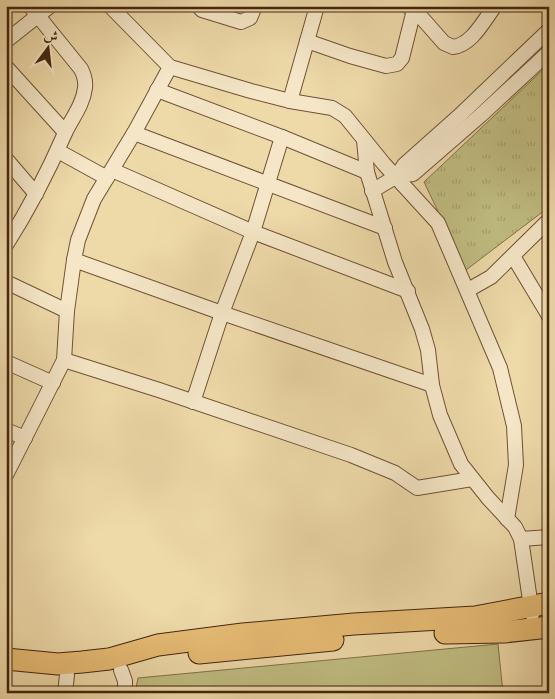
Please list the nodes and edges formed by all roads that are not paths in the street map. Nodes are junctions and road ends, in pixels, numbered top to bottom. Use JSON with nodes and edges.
{"nodes":[{"id":1,"x":50,"y":6,"type":"edge"},
{"id":2,"x":110,"y":6,"type":"edge"},
{"id":3,"x":254,"y":6,"type":"edge"},
{"id":4,"x":318,"y":6,"type":"edge"},
{"id":5,"x":495,"y":6,"type":"edge"},
{"id":6,"x":411,"y":7,"type":"edge"},
{"id":7,"x":201,"y":8,"type":"edge"},
{"id":8,"x":35,"y":11,"type":"edge"},
{"id":9,"x":549,"y":30,"type":"edge"},
{"id":10,"x":6,"y":41,"type":"edge"},
{"id":11,"x":307,"y":41,"type":"junction"},
{"id":12,"x":549,"y":52,"type":"edge"},
{"id":13,"x":6,"y":67,"type":"edge"},
{"id":14,"x":170,"y":67,"type":"junction"},
{"id":15,"x":156,"y":90,"type":"junction"},
{"id":16,"x":290,"y":100,"type":"junction"},
{"id":17,"x":65,"y":132,"type":"junction"},
{"id":18,"x":134,"y":133,"type":"junction"},
{"id":19,"x":282,"y":137,"type":"junction"},
{"id":20,"x":364,"y":140,"type":"junction"},
{"id":21,"x":58,"y":151,"type":"junction"},
{"id":22,"x":6,"y":159,"type":"edge"},
{"id":23,"x":367,"y":172,"type":"junction"},
{"id":24,"x":110,"y":174,"type":"junction"},
{"id":25,"x":397,"y":176,"type":"junction"},
{"id":26,"x":268,"y":183,"type":"junction"},
{"id":27,"x":372,"y":191,"type":"junction"},
{"id":28,"x":36,"y":194,"type":"junction"},
{"id":29,"x":385,"y":228,"type":"junction"},
{"id":30,"x":546,"y":228,"type":"edge"},
{"id":31,"x":253,"y":232,"type":"junction"},
{"id":32,"x":8,"y":240,"type":"edge"},
{"id":33,"x":513,"y":256,"type":"junction"},
{"id":34,"x":74,"y":260,"type":"junction"},
{"id":35,"x":6,"y":282,"type":"edge"},
{"id":36,"x":468,"y":290,"type":"junction"},
{"id":37,"x":408,"y":291,"type":"junction"},
{"id":38,"x":67,"y":311,"type":"junction"},
{"id":39,"x":222,"y":313,"type":"junction"},
{"id":40,"x":549,"y":316,"type":"edge"},
{"id":41,"x":64,"y":360,"type":"junction"},
{"id":42,"x":6,"y":362,"type":"edge"},
{"id":43,"x":53,"y":383,"type":"junction"},
{"id":44,"x":432,"y":385,"type":"junction"},
{"id":45,"x":193,"y":402,"type":"junction"},
{"id":46,"x":6,"y":430,"type":"edge"},
{"id":47,"x":25,"y":438,"type":"junction"},
{"id":48,"x":6,"y":476,"type":"edge"},
{"id":49,"x":472,"y":480,"type":"junction"},
{"id":50,"x":507,"y":519,"type":"junction"},
{"id":51,"x":549,"y":536,"type":"edge"},
{"id":52,"x":521,"y":539,"type":"junction"},
{"id":53,"x":540,"y":604,"type":"edge"},
{"id":54,"x":540,"y":628,"type":"edge"},
{"id":55,"x":6,"y":659,"type":"edge"},
{"id":56,"x":121,"y":670,"type":"junction"},
{"id":57,"x":6,"y":673,"type":"edge"},
{"id":58,"x":66,"y":684,"type":"edge"},
{"id":59,"x":125,"y":693,"type":"edge"}],
"edges":[{"from":1,"to":8,"type":"street"},
{"from":2,"to":14,"type":"street"},
{"from":3,"to":7,"type":"street"},
{"from":4,"to":11,"type":"street"},
{"from":5,"to":6,"type":"street"},
{"from":6,"to":11,"type":"street"},
{"from":8,"to":10,"type":"street"},
{"from":8,"to":17,"type":"street"},
{"from":9,"to":25,"type":"street"},
{"from":11,"to":16,"type":"street"},
{"from":12,"to":25,"type":"street"},
{"from":13,"to":17,"type":"street"},
{"from":14,"to":15,"type":"street"},
{"from":14,"to":16,"type":"street"},
{"from":15,"to":18,"type":"street"},
{"from":15,"to":19,"type":"street"},
{"from":16,"to":20,"type":"street"},
{"from":17,"to":21,"type":"street"},
{"from":18,"to":24,"type":"street"},
{"from":18,"to":26,"type":"street"},
{"from":19,"to":23,"type":"street"},
{"from":19,"to":26,"type":"street"},
{"from":20,"to":23,"type":"street"},
{"from":20,"to":25,"type":"street"},
{"from":21,"to":24,"type":"street"},
{"from":21,"to":28,"type":"street"},
{"from":22,"to":28,"type":"street"},
{"from":23,"to":27,"type":"street"},
{"from":24,"to":31,"type":"street"},
{"from":24,"to":34,"type":"street"},
{"from":25,"to":27,"type":"street"},
{"from":25,"to":36,"type":"street"},
{"from":26,"to":29,"type":"street"},
{"from":26,"to":31,"type":"street"},
{"from":27,"to":29,"type":"street"},
{"from":28,"to":32,"type":"street"},
{"from":29,"to":37,"type":"street"},
{"from":30,"to":33,"type":"street"},
{"from":31,"to":37,"type":"street"},
{"from":31,"to":39,"type":"street"},
{"from":33,"to":36,"type":"street"},
{"from":33,"to":40,"type":"street"},
{"from":34,"to":38,"type":"street"},
{"from":34,"to":39,"type":"street"},
{"from":35,"to":38,"type":"street"},
{"from":36,"to":50,"type":"street"},
{"from":37,"to":44,"type":"street"},
{"from":38,"to":41,"type":"street"},
{"from":39,"to":44,"type":"street"},
{"from":39,"to":45,"type":"street"},
{"from":41,"to":43,"type":"street"},
{"from":41,"to":45,"type":"street"},
{"from":42,"to":43,"type":"street"},
{"from":43,"to":47,"type":"street"},
{"from":44,"to":49,"type":"street"},
{"from":45,"to":49,"type":"street"},
{"from":46,"to":47,"type":"street"},
{"from":47,"to":48,"type":"street"},
{"from":49,"to":50,"type":"street"},
{"from":50,"to":52,"type":"street"},
{"from":51,"to":52,"type":"street"},
{"from":52,"to":53,"type":"street"},
{"from":53,"to":54,"type":"street"},
{"from":53,"to":55,"type":"main road"},
{"from":54,"to":56,"type":"main road"},
{"from":56,"to":58,"type":"main road"},
{"from":56,"to":59,"type":"street"},
{"from":57,"to":58,"type":"main road"}]}
